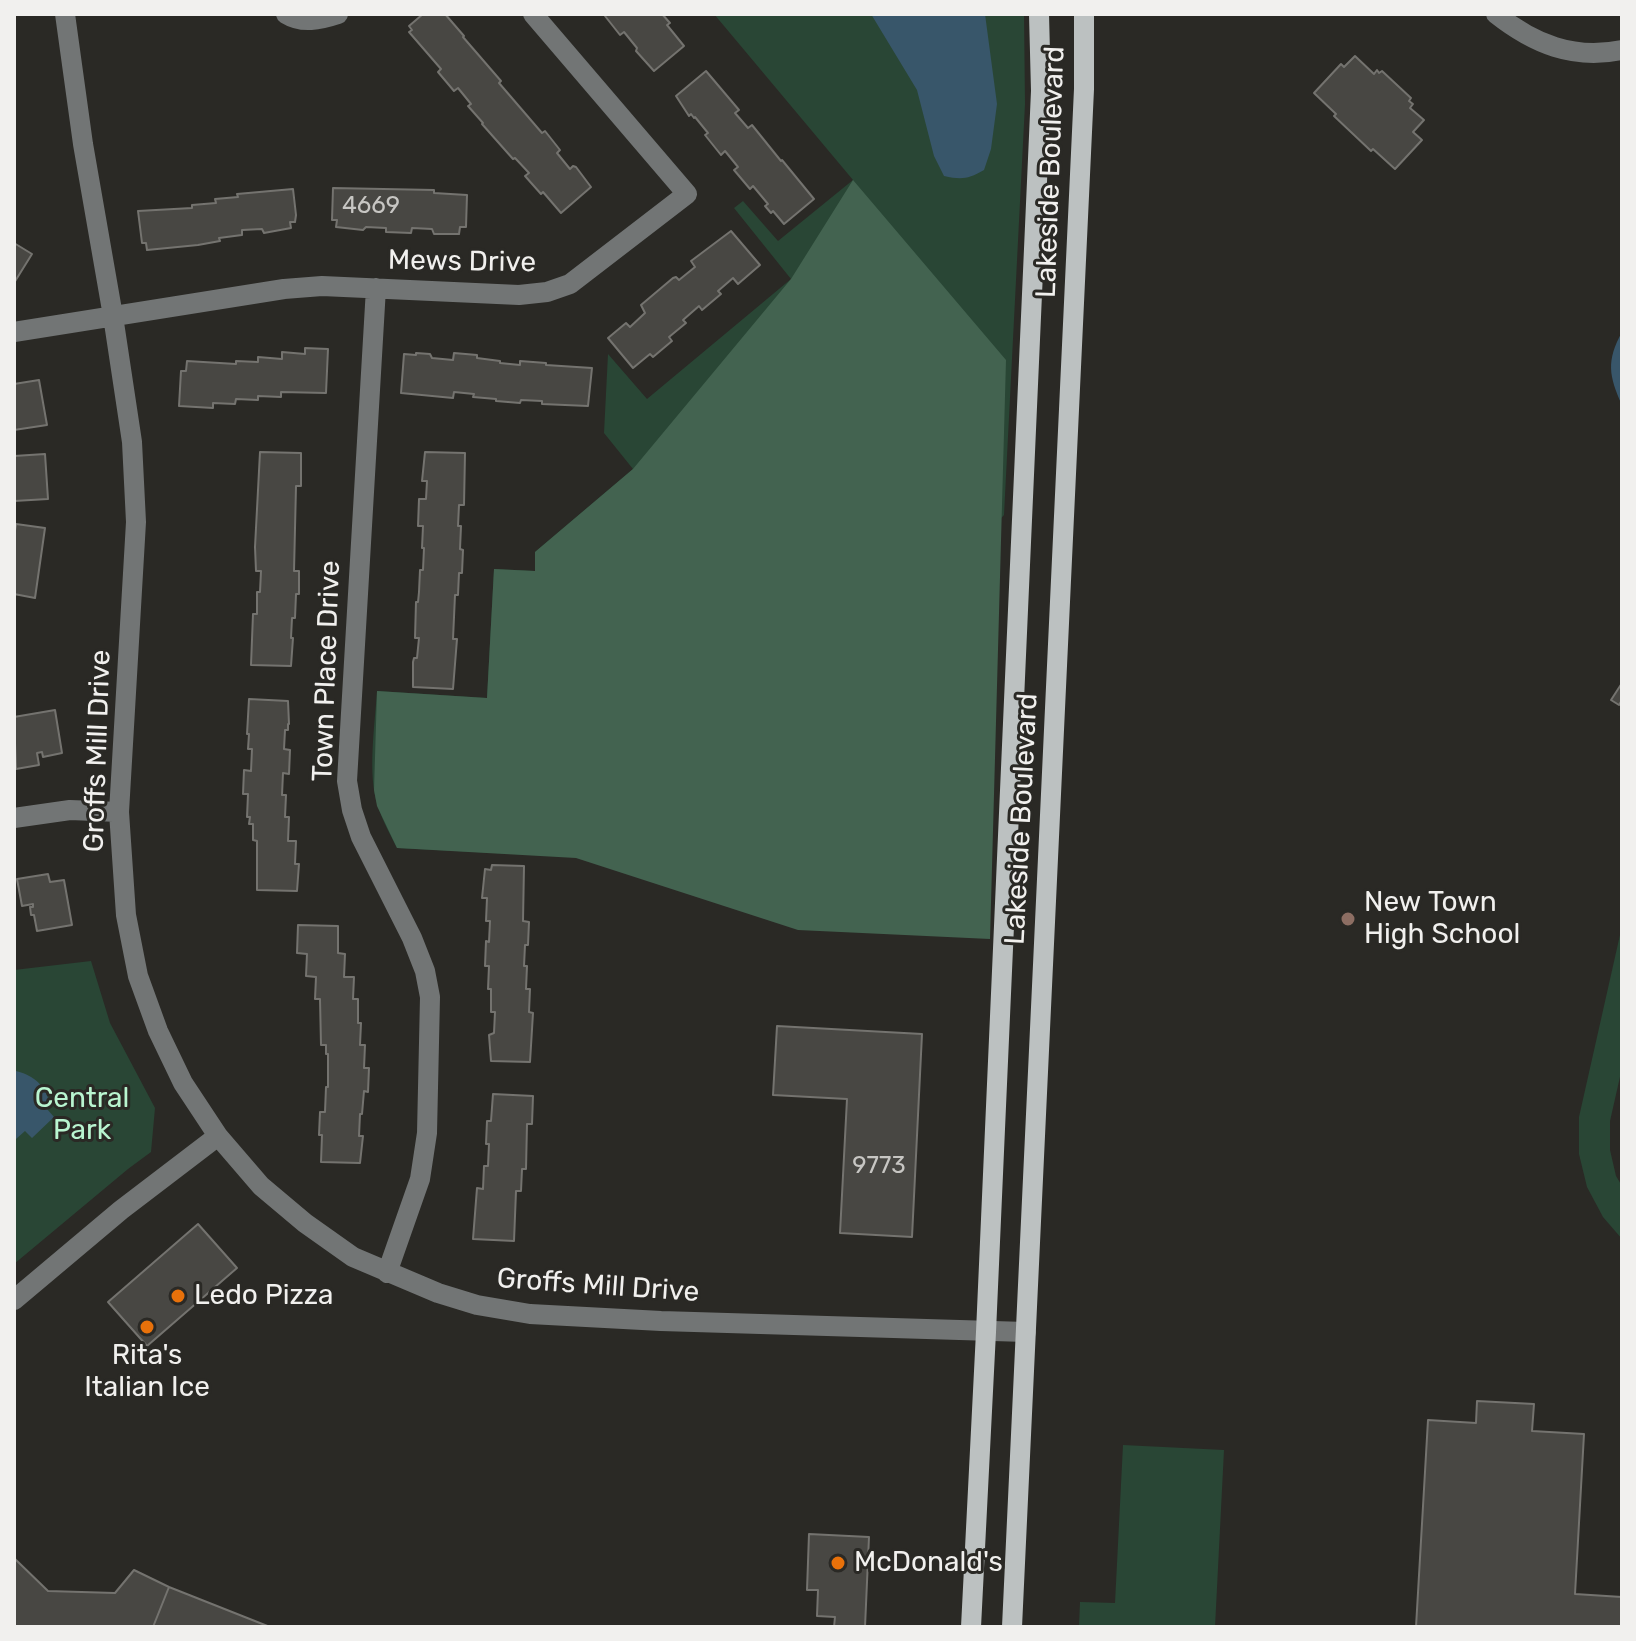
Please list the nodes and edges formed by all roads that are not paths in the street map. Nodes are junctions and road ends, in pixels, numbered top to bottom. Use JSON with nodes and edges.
{"nodes":[{"id":1,"x":65,"y":14,"type":"edge"},
{"id":2,"x":286,"y":14,"type":"edge"},
{"id":3,"x":338,"y":14,"type":"edge"},
{"id":4,"x":533,"y":14,"type":"edge"},
{"id":5,"x":1039,"y":14,"type":"edge"},
{"id":6,"x":1084,"y":14,"type":"edge"},
{"id":7,"x":1496,"y":14,"type":"edge"},
{"id":8,"x":1622,"y":50,"type":"edge"},
{"id":9,"x":376,"y":288,"type":"junction"},
{"id":10,"x":113,"y":316,"type":"junction"},
{"id":11,"x":14,"y":332,"type":"edge"},
{"id":12,"x":119,"y":812,"type":"junction"},
{"id":13,"x":14,"y":818,"type":"edge"},
{"id":14,"x":218,"y":1136,"type":"junction"},
{"id":15,"x":387,"y":1273,"type":"junction"},
{"id":16,"x":14,"y":1300,"type":"edge"},
{"id":17,"x":986,"y":1332,"type":"junction"},
{"id":18,"x":1026,"y":1332,"type":"junction"},
{"id":19,"x":971,"y":1627,"type":"edge"},
{"id":20,"x":1012,"y":1627,"type":"edge"}],
"edges":[{"from":1,"to":10,"type":"street","name":"Groffs Mill Drive"},
{"from":2,"to":3,"type":"street"},
{"from":4,"to":9,"type":"street","name":"Mews Drive"},
{"from":5,"to":17,"type":"main road","name":"Lakeside Boulevard"},
{"from":6,"to":18,"type":"main road","name":"Lakeside Boulevard"},
{"from":7,"to":8,"type":"street"},
{"from":9,"to":10,"type":"street","name":"Mews Drive"},
{"from":9,"to":15,"type":"street","name":"Town Place Drive"},
{"from":10,"to":11,"type":"street","name":"Mews Drive"},
{"from":10,"to":12,"type":"street","name":"Groffs Mill Drive"},
{"from":12,"to":13,"type":"street"},
{"from":12,"to":14,"type":"street","name":"Groffs Mill Drive"},
{"from":14,"to":15,"type":"street","name":"Groffs Mill Drive"},
{"from":14,"to":16,"type":"street"},
{"from":15,"to":17,"type":"street","name":"Groffs Mill Drive"},
{"from":17,"to":18,"type":"street","name":"Groffs Mill Drive"},
{"from":17,"to":19,"type":"main road","name":"Lakeside Boulevard"},
{"from":18,"to":20,"type":"main road","name":"Lakeside Boulevard"}]}
